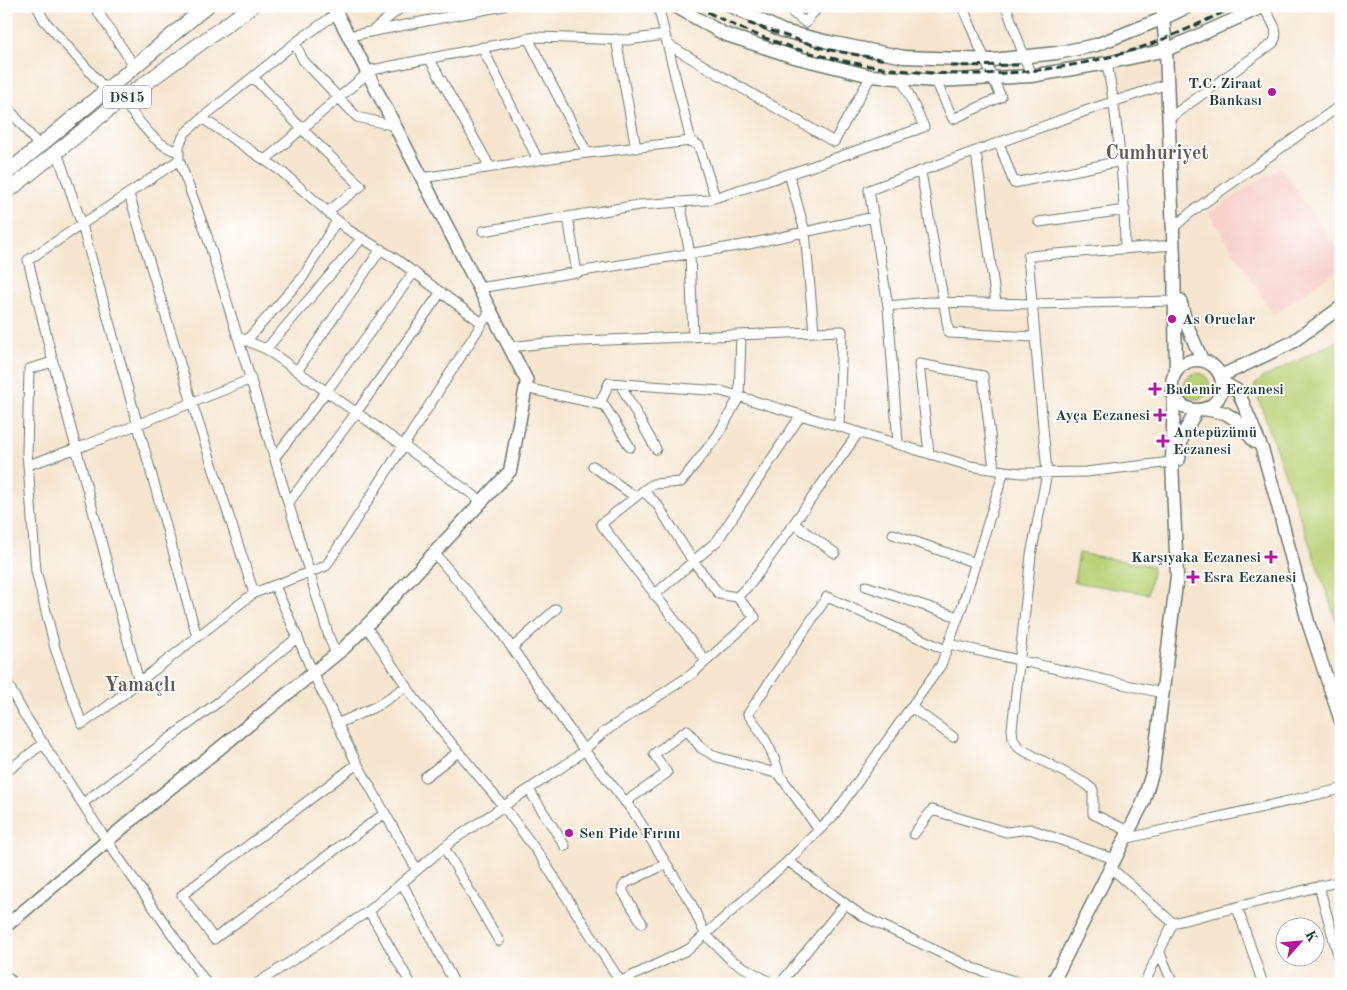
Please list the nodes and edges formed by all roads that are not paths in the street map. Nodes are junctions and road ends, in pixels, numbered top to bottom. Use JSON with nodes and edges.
{"nodes":[{"id":1,"x":37,"y":6,"type":"edge"},
{"id":2,"x":94,"y":6,"type":"edge"},
{"id":3,"x":252,"y":6,"type":"edge"},
{"id":4,"x":403,"y":6,"type":"edge"},
{"id":5,"x":503,"y":6,"type":"edge"},
{"id":6,"x":658,"y":6,"type":"edge"},
{"id":7,"x":675,"y":6,"type":"edge"},
{"id":8,"x":731,"y":6,"type":"edge"},
{"id":9,"x":784,"y":6,"type":"edge"},
{"id":10,"x":820,"y":6,"type":"edge"},
{"id":11,"x":962,"y":6,"type":"edge"},
{"id":12,"x":1006,"y":6,"type":"edge"},
{"id":13,"x":1263,"y":6,"type":"edge"},
{"id":14,"x":1186,"y":7,"type":"edge"},
{"id":15,"x":200,"y":9,"type":"edge"},
{"id":16,"x":335,"y":10,"type":"edge"},
{"id":17,"x":1163,"y":12,"type":"edge"},
{"id":18,"x":370,"y":32,"type":"junction"},
{"id":19,"x":349,"y":36,"type":"junction"},
{"id":20,"x":528,"y":38,"type":"junction"},
{"id":21,"x":616,"y":39,"type":"junction"},
{"id":22,"x":666,"y":40,"type":"junction"},
{"id":23,"x":295,"y":43,"type":"junction"},
{"id":24,"x":482,"y":47,"type":"junction"},
{"id":25,"x":1166,"y":50,"type":"junction"},
{"id":26,"x":1025,"y":56,"type":"junction"},
{"id":27,"x":429,"y":58,"type":"junction"},
{"id":28,"x":986,"y":60,"type":"junction"},
{"id":29,"x":1107,"y":63,"type":"junction"},
{"id":30,"x":135,"y":67,"type":"junction"},
{"id":31,"x":367,"y":72,"type":"junction"},
{"id":32,"x":871,"y":76,"type":"junction"},
{"id":33,"x":1031,"y":76,"type":"junction"},
{"id":34,"x":253,"y":78,"type":"junction"},
{"id":35,"x":901,"y":78,"type":"junction"},
{"id":36,"x":994,"y":78,"type":"junction"},
{"id":37,"x":936,"y":81,"type":"junction"},
{"id":38,"x":1166,"y":84,"type":"junction"},
{"id":39,"x":107,"y":91,"type":"junction"},
{"id":40,"x":338,"y":98,"type":"junction"},
{"id":41,"x":122,"y":100,"type":"junction"},
{"id":42,"x":1114,"y":102,"type":"junction"},
{"id":43,"x":6,"y":105,"type":"edge"},
{"id":44,"x":1341,"y":106,"type":"edge"},
{"id":45,"x":202,"y":118,"type":"junction"},
{"id":46,"x":1168,"y":119,"type":"junction"},
{"id":47,"x":395,"y":126,"type":"junction"},
{"id":48,"x":302,"y":129,"type":"junction"},
{"id":49,"x":691,"y":142,"type":"junction"},
{"id":50,"x":999,"y":143,"type":"junction"},
{"id":51,"x":39,"y":146,"type":"junction"},
{"id":52,"x":636,"y":148,"type":"junction"},
{"id":53,"x":56,"y":152,"type":"junction"},
{"id":54,"x":976,"y":152,"type":"junction"},
{"id":55,"x":587,"y":153,"type":"junction"},
{"id":56,"x":180,"y":156,"type":"junction"},
{"id":57,"x":265,"y":160,"type":"junction"},
{"id":58,"x":538,"y":160,"type":"junction"},
{"id":59,"x":1121,"y":161,"type":"junction"},
{"id":60,"x":490,"y":167,"type":"junction"},
{"id":61,"x":921,"y":172,"type":"junction"},
{"id":62,"x":6,"y":174,"type":"edge"},
{"id":63,"x":789,"y":174,"type":"junction"},
{"id":64,"x":422,"y":178,"type":"junction"},
{"id":65,"x":6,"y":193,"type":"edge"},
{"id":66,"x":129,"y":194,"type":"junction"},
{"id":67,"x":715,"y":198,"type":"junction"},
{"id":68,"x":680,"y":202,"type":"junction"},
{"id":69,"x":1125,"y":210,"type":"junction"},
{"id":70,"x":328,"y":212,"type":"junction"},
{"id":71,"x":568,"y":217,"type":"junction"},
{"id":72,"x":874,"y":217,"type":"junction"},
{"id":73,"x":337,"y":220,"type":"junction"},
{"id":74,"x":1039,"y":222,"type":"dead end"},
{"id":75,"x":82,"y":226,"type":"junction"},
{"id":76,"x":1173,"y":228,"type":"junction"},
{"id":77,"x":483,"y":231,"type":"dead end"},
{"id":78,"x":805,"y":232,"type":"junction"},
{"id":79,"x":362,"y":238,"type":"junction"},
{"id":80,"x":1174,"y":245,"type":"junction"},
{"id":81,"x":1125,"y":249,"type":"junction"},
{"id":82,"x":381,"y":250,"type":"junction"},
{"id":83,"x":690,"y":254,"type":"junction"},
{"id":84,"x":1174,"y":260,"type":"junction"},
{"id":85,"x":414,"y":272,"type":"junction"},
{"id":86,"x":577,"y":273,"type":"junction"},
{"id":87,"x":478,"y":288,"type":"junction"},
{"id":88,"x":441,"y":292,"type":"junction"},
{"id":89,"x":1175,"y":300,"type":"junction"},
{"id":90,"x":944,"y":302,"type":"junction"},
{"id":91,"x":996,"y":304,"type":"junction"},
{"id":92,"x":1032,"y":304,"type":"junction"},
{"id":93,"x":888,"y":306,"type":"junction"},
{"id":94,"x":1341,"y":307,"type":"edge"},
{"id":95,"x":490,"y":311,"type":"junction"},
{"id":96,"x":482,"y":323,"type":"junction"},
{"id":97,"x":814,"y":332,"type":"junction"},
{"id":98,"x":741,"y":335,"type":"junction"},
{"id":99,"x":693,"y":337,"type":"junction"},
{"id":100,"x":1035,"y":337,"type":"junction"},
{"id":101,"x":242,"y":338,"type":"junction"},
{"id":102,"x":509,"y":347,"type":"junction"},
{"id":103,"x":266,"y":349,"type":"junction"},
{"id":104,"x":1202,"y":360,"type":"junction"},
{"id":105,"x":53,"y":362,"type":"junction"},
{"id":106,"x":297,"y":371,"type":"junction"},
{"id":107,"x":1176,"y":372,"type":"junction"},
{"id":108,"x":251,"y":379,"type":"junction"},
{"id":109,"x":1222,"y":379,"type":"junction"},
{"id":110,"x":620,"y":384,"type":"junction"},
{"id":111,"x":525,"y":388,"type":"junction"},
{"id":112,"x":326,"y":392,"type":"junction"},
{"id":113,"x":1174,"y":394,"type":"junction"},
{"id":114,"x":739,"y":396,"type":"junction"},
{"id":115,"x":192,"y":402,"type":"junction"},
{"id":116,"x":600,"y":404,"type":"junction"},
{"id":117,"x":1201,"y":409,"type":"junction"},
{"id":118,"x":356,"y":413,"type":"junction"},
{"id":119,"x":801,"y":415,"type":"junction"},
{"id":120,"x":137,"y":424,"type":"junction"},
{"id":121,"x":839,"y":426,"type":"junction"},
{"id":122,"x":859,"y":432,"type":"junction"},
{"id":123,"x":898,"y":443,"type":"junction"},
{"id":124,"x":403,"y":446,"type":"junction"},
{"id":125,"x":630,"y":447,"type":"dead end"},
{"id":126,"x":77,"y":448,"type":"junction"},
{"id":127,"x":656,"y":449,"type":"dead end"},
{"id":128,"x":1262,"y":449,"type":"junction"},
{"id":129,"x":929,"y":453,"type":"junction"},
{"id":130,"x":275,"y":457,"type":"junction"},
{"id":131,"x":1172,"y":462,"type":"junction"},
{"id":132,"x":28,"y":465,"type":"junction"},
{"id":133,"x":594,"y":466,"type":"dead end"},
{"id":134,"x":999,"y":470,"type":"junction"},
{"id":135,"x":1047,"y":473,"type":"junction"},
{"id":136,"x":643,"y":491,"type":"junction"},
{"id":137,"x":635,"y":497,"type":"junction"},
{"id":138,"x":1174,"y":499,"type":"junction"},
{"id":139,"x":482,"y":501,"type":"junction"},
{"id":140,"x":289,"y":502,"type":"junction"},
{"id":141,"x":794,"y":524,"type":"junction"},
{"id":142,"x":893,"y":534,"type":"dead end"},
{"id":143,"x":434,"y":553,"type":"junction"},
{"id":144,"x":836,"y":553,"type":"dead end"},
{"id":145,"x":693,"y":561,"type":"junction"},
{"id":146,"x":976,"y":563,"type":"junction"},
{"id":147,"x":310,"y":572,"type":"junction"},
{"id":148,"x":275,"y":586,"type":"junction"},
{"id":149,"x":866,"y":586,"type":"dead end"},
{"id":150,"x":254,"y":593,"type":"junction"},
{"id":151,"x":654,"y":595,"type":"junction"},
{"id":152,"x":737,"y":597,"type":"junction"},
{"id":153,"x":556,"y":609,"type":"dead end"},
{"id":154,"x":958,"y":617,"type":"junction"},
{"id":155,"x":366,"y":626,"type":"junction"},
{"id":156,"x":298,"y":636,"type":"junction"},
{"id":157,"x":197,"y":637,"type":"junction"},
{"id":158,"x":948,"y":647,"type":"junction"},
{"id":159,"x":512,"y":648,"type":"junction"},
{"id":160,"x":336,"y":654,"type":"junction"},
{"id":161,"x":1019,"y":660,"type":"junction"},
{"id":162,"x":706,"y":661,"type":"junction"},
{"id":163,"x":313,"y":673,"type":"junction"},
{"id":164,"x":6,"y":681,"type":"edge"},
{"id":165,"x":139,"y":682,"type":"junction"},
{"id":166,"x":407,"y":686,"type":"junction"},
{"id":167,"x":1162,"y":693,"type":"junction"},
{"id":168,"x":911,"y":707,"type":"junction"},
{"id":169,"x":1341,"y":720,"type":"edge"},
{"id":170,"x":337,"y":724,"type":"junction"},
{"id":171,"x":953,"y":737,"type":"dead end"},
{"id":172,"x":44,"y":743,"type":"junction"},
{"id":173,"x":584,"y":750,"type":"junction"},
{"id":174,"x":458,"y":752,"type":"junction"},
{"id":175,"x":358,"y":764,"type":"junction"},
{"id":176,"x":6,"y":772,"type":"edge"},
{"id":177,"x":779,"y":774,"type":"junction"},
{"id":178,"x":425,"y":777,"type":"dead end"},
{"id":179,"x":1341,"y":789,"type":"edge"},
{"id":180,"x":529,"y":790,"type":"junction"},
{"id":181,"x":625,"y":802,"type":"junction"},
{"id":182,"x":83,"y":803,"type":"junction"},
{"id":183,"x":504,"y":807,"type":"junction"},
{"id":184,"x":385,"y":813,"type":"junction"},
{"id":185,"x":819,"y":830,"type":"junction"},
{"id":186,"x":914,"y":834,"type":"dead end"},
{"id":187,"x":1126,"y":835,"type":"junction"},
{"id":188,"x":107,"y":841,"type":"junction"},
{"id":189,"x":566,"y":846,"type":"dead end"},
{"id":190,"x":444,"y":847,"type":"junction"},
{"id":191,"x":788,"y":861,"type":"junction"},
{"id":192,"x":1112,"y":863,"type":"junction"},
{"id":193,"x":666,"y":864,"type":"junction"},
{"id":194,"x":417,"y":870,"type":"junction"},
{"id":195,"x":1341,"y":881,"type":"edge"},
{"id":196,"x":402,"y":883,"type":"junction"},
{"id":197,"x":1319,"y":886,"type":"junction"},
{"id":198,"x":845,"y":904,"type":"junction"},
{"id":199,"x":1237,"y":907,"type":"junction"},
{"id":200,"x":370,"y":912,"type":"junction"},
{"id":201,"x":642,"y":923,"type":"dead end"},
{"id":202,"x":1173,"y":923,"type":"junction"},
{"id":203,"x":6,"y":926,"type":"edge"},
{"id":204,"x":705,"y":934,"type":"junction"},
{"id":205,"x":499,"y":941,"type":"dead end"},
{"id":206,"x":1159,"y":951,"type":"junction"},
{"id":207,"x":1341,"y":966,"type":"edge"},
{"id":208,"x":6,"y":978,"type":"edge"},
{"id":209,"x":617,"y":983,"type":"edge"},
{"id":210,"x":12,"y":984,"type":"edge"},
{"id":211,"x":207,"y":984,"type":"edge"},
{"id":212,"x":256,"y":984,"type":"edge"},
{"id":213,"x":411,"y":984,"type":"edge"},
{"id":214,"x":455,"y":984,"type":"edge"},
{"id":215,"x":773,"y":984,"type":"edge"},
{"id":216,"x":780,"y":984,"type":"edge"},
{"id":217,"x":1023,"y":984,"type":"edge"},
{"id":218,"x":1052,"y":984,"type":"edge"},
{"id":219,"x":1144,"y":984,"type":"edge"},
{"id":220,"x":1173,"y":984,"type":"edge"},
{"id":221,"x":1263,"y":984,"type":"edge"}],
"edges":[{"from":1,"to":39,"type":"street"},
{"from":2,"to":30,"type":"street"},
{"from":3,"to":41,"type":"main road","number":"D815"},
{"from":4,"to":18,"type":"street"},
{"from":5,"to":18,"type":"street"},
{"from":6,"to":22,"type":"street"},
{"from":7,"to":32,"type":"main road"},
{"from":8,"to":28,"type":"main road"},
{"from":9,"to":10,"type":"street"},
{"from":11,"to":28,"type":"street"},
{"from":12,"to":26,"type":"street"},
{"from":13,"to":25,"type":"main road"},
{"from":13,"to":46,"type":"street"},
{"from":14,"to":17,"type":"main road"},
{"from":15,"to":30,"type":"main road","number":"D815"},
{"from":16,"to":19,"type":"main road"},
{"from":16,"to":23,"type":"street"},
{"from":17,"to":25,"type":"main road"},
{"from":17,"to":26,"type":"main road"},
{"from":18,"to":19,"type":"street"},
{"from":19,"to":31,"type":"main road"},
{"from":20,"to":21,"type":"street"},
{"from":20,"to":24,"type":"street"},
{"from":20,"to":55,"type":"street"},
{"from":21,"to":22,"type":"street"},
{"from":21,"to":52,"type":"street"},
{"from":22,"to":32,"type":"street"},
{"from":22,"to":49,"type":"street"},
{"from":23,"to":34,"type":"street"},
{"from":23,"to":40,"type":"street"},
{"from":24,"to":27,"type":"street"},
{"from":24,"to":58,"type":"street"},
{"from":25,"to":29,"type":"main road"},
{"from":25,"to":38,"type":"main road"},
{"from":26,"to":28,"type":"main road"},
{"from":26,"to":33,"type":"street"},
{"from":27,"to":31,"type":"street"},
{"from":27,"to":60,"type":"street"},
{"from":28,"to":36,"type":"street"},
{"from":29,"to":33,"type":"main road"},
{"from":29,"to":42,"type":"street"},
{"from":30,"to":39,"type":"main road","number":"D815"},
{"from":31,"to":40,"type":"street"},
{"from":31,"to":47,"type":"main road"},
{"from":32,"to":35,"type":"main road"},
{"from":33,"to":36,"type":"main road"},
{"from":34,"to":45,"type":"street"},
{"from":34,"to":48,"type":"street"},
{"from":35,"to":37,"type":"main road"},
{"from":35,"to":63,"type":"street"},
{"from":36,"to":37,"type":"main road"},
{"from":36,"to":37,"type":"street"},
{"from":38,"to":42,"type":"street"},
{"from":38,"to":46,"type":"main road"},
{"from":39,"to":51,"type":"main road","number":"D815"},
{"from":40,"to":47,"type":"street"},
{"from":40,"to":48,"type":"street"},
{"from":41,"to":53,"type":"main road","number":"D815"},
{"from":41,"to":56,"type":"street"},
{"from":42,"to":50,"type":"street"},
{"from":42,"to":59,"type":"street"},
{"from":43,"to":51,"type":"street"},
{"from":44,"to":76,"type":"street"},
{"from":45,"to":56,"type":"street"},
{"from":45,"to":57,"type":"street"},
{"from":46,"to":76,"type":"main road"},
{"from":47,"to":64,"type":"main road"},
{"from":48,"to":57,"type":"street"},
{"from":48,"to":70,"type":"street"},
{"from":49,"to":52,"type":"street"},
{"from":49,"to":67,"type":"street"},
{"from":50,"to":54,"type":"street"},
{"from":50,"to":59,"type":"street"},
{"from":51,"to":62,"type":"main road","number":"D815"},
{"from":52,"to":55,"type":"street"},
{"from":53,"to":65,"type":"main road","number":"D815"},
{"from":53,"to":75,"type":"street"},
{"from":54,"to":61,"type":"street"},
{"from":54,"to":91,"type":"street"},
{"from":55,"to":58,"type":"street"},
{"from":56,"to":66,"type":"street"},
{"from":56,"to":101,"type":"street"},
{"from":57,"to":70,"type":"street"},
{"from":58,"to":60,"type":"street"},
{"from":59,"to":69,"type":"street"},
{"from":60,"to":64,"type":"street"},
{"from":61,"to":72,"type":"street"},
{"from":61,"to":90,"type":"street"},
{"from":63,"to":67,"type":"street"},
{"from":63,"to":78,"type":"street"},
{"from":64,"to":87,"type":"main road"},
{"from":66,"to":75,"type":"street"},
{"from":66,"to":115,"type":"street"},
{"from":67,"to":68,"type":"street"},
{"from":68,"to":71,"type":"street"},
{"from":68,"to":83,"type":"street"},
{"from":69,"to":74,"type":"street"},
{"from":69,"to":81,"type":"street"},
{"from":70,"to":73,"type":"street"},
{"from":71,"to":77,"type":"street"},
{"from":71,"to":86,"type":"street"},
{"from":72,"to":78,"type":"street"},
{"from":72,"to":93,"type":"street"},
{"from":73,"to":79,"type":"street"},
{"from":73,"to":101,"type":"street"},
{"from":75,"to":105,"type":"street"},
{"from":75,"to":120,"type":"street"},
{"from":76,"to":80,"type":"main road"},
{"from":78,"to":83,"type":"street"},
{"from":78,"to":97,"type":"street"},
{"from":79,"to":82,"type":"street"},
{"from":79,"to":103,"type":"street"},
{"from":80,"to":81,"type":"street"},
{"from":80,"to":84,"type":"main road"},
{"from":81,"to":92,"type":"street"},
{"from":82,"to":85,"type":"street"},
{"from":82,"to":106,"type":"street"},
{"from":83,"to":86,"type":"street"},
{"from":83,"to":99,"type":"street"},
{"from":84,"to":89,"type":"main road"},
{"from":84,"to":104,"type":"main road"},
{"from":85,"to":88,"type":"street"},
{"from":85,"to":112,"type":"street"},
{"from":86,"to":87,"type":"street"},
{"from":87,"to":95,"type":"main road"},
{"from":88,"to":96,"type":"street"},
{"from":88,"to":118,"type":"street"},
{"from":89,"to":92,"type":"street"},
{"from":89,"to":107,"type":"main road"},
{"from":90,"to":91,"type":"street"},
{"from":90,"to":93,"type":"street"},
{"from":90,"to":100,"type":"street"},
{"from":91,"to":92,"type":"street"},
{"from":92,"to":100,"type":"street"},
{"from":93,"to":123,"type":"street"},
{"from":94,"to":109,"type":"main road"},
{"from":95,"to":96,"type":"street"},
{"from":95,"to":102,"type":"main road"},
{"from":96,"to":124,"type":"street"},
{"from":97,"to":98,"type":"street"},
{"from":97,"to":121,"type":"street"},
{"from":98,"to":99,"type":"street"},
{"from":98,"to":114,"type":"street"},
{"from":99,"to":102,"type":"street"},
{"from":100,"to":135,"type":"street"},
{"from":101,"to":103,"type":"street"},
{"from":101,"to":108,"type":"street"},
{"from":102,"to":111,"type":"main road"},
{"from":103,"to":106,"type":"street"},
{"from":104,"to":107,"type":"main road"},
{"from":104,"to":109,"type":"main road"},
{"from":105,"to":126,"type":"street"},
{"from":105,"to":132,"type":"street"},
{"from":106,"to":112,"type":"street"},
{"from":107,"to":113,"type":"main road"},
{"from":108,"to":115,"type":"street"},
{"from":108,"to":130,"type":"street"},
{"from":109,"to":117,"type":"main road"},
{"from":109,"to":128,"type":"main road"},
{"from":110,"to":114,"type":"street"},
{"from":110,"to":116,"type":"street"},
{"from":110,"to":127,"type":"street"},
{"from":111,"to":116,"type":"street"},
{"from":111,"to":139,"type":"main road"},
{"from":112,"to":118,"type":"street"},
{"from":112,"to":130,"type":"street"},
{"from":113,"to":117,"type":"main road"},
{"from":113,"to":131,"type":"main road"},
{"from":114,"to":119,"type":"street"},
{"from":114,"to":136,"type":"street"},
{"from":115,"to":120,"type":"street"},
{"from":115,"to":150,"type":"street"},
{"from":116,"to":125,"type":"street"},
{"from":117,"to":128,"type":"main road"},
{"from":117,"to":138,"type":"main road"},
{"from":118,"to":124,"type":"street"},
{"from":118,"to":140,"type":"street"},
{"from":119,"to":121,"type":"street"},
{"from":119,"to":145,"type":"street"},
{"from":120,"to":126,"type":"street"},
{"from":120,"to":157,"type":"street"},
{"from":121,"to":122,"type":"street"},
{"from":122,"to":123,"type":"street"},
{"from":122,"to":141,"type":"street"},
{"from":123,"to":129,"type":"street"},
{"from":124,"to":139,"type":"street"},
{"from":124,"to":147,"type":"street"},
{"from":126,"to":132,"type":"street"},
{"from":126,"to":165,"type":"street"},
{"from":128,"to":169,"type":"main road"},
{"from":129,"to":134,"type":"street"},
{"from":129,"to":134,"type":"street"},
{"from":130,"to":140,"type":"street"},
{"from":131,"to":135,"type":"street"},
{"from":131,"to":138,"type":"main road"},
{"from":132,"to":165,"type":"street"},
{"from":133,"to":137,"type":"street"},
{"from":134,"to":135,"type":"street"},
{"from":134,"to":146,"type":"street"},
{"from":135,"to":161,"type":"street"},
{"from":136,"to":137,"type":"street"},
{"from":136,"to":145,"type":"street"},
{"from":137,"to":151,"type":"street"},
{"from":138,"to":167,"type":"main road"},
{"from":139,"to":143,"type":"main road"},
{"from":140,"to":147,"type":"street"},
{"from":141,"to":144,"type":"street"},
{"from":141,"to":152,"type":"street"},
{"from":142,"to":146,"type":"street"},
{"from":143,"to":155,"type":"main road"},
{"from":143,"to":159,"type":"street"},
{"from":145,"to":151,"type":"street"},
{"from":145,"to":152,"type":"street"},
{"from":146,"to":154,"type":"street"},
{"from":147,"to":148,"type":"street"},
{"from":147,"to":160,"type":"street"},
{"from":148,"to":150,"type":"street"},
{"from":148,"to":156,"type":"street"},
{"from":149,"to":154,"type":"street"},
{"from":150,"to":157,"type":"street"},
{"from":151,"to":162,"type":"street"},
{"from":152,"to":162,"type":"street"},
{"from":153,"to":159,"type":"street"},
{"from":154,"to":158,"type":"street"},
{"from":155,"to":160,"type":"main road"},
{"from":155,"to":166,"type":"street"},
{"from":156,"to":163,"type":"street"},
{"from":156,"to":182,"type":"street"},
{"from":157,"to":165,"type":"street"},
{"from":158,"to":161,"type":"street"},
{"from":158,"to":168,"type":"street"},
{"from":158,"to":177,"type":"street"},
{"from":159,"to":173,"type":"street"},
{"from":160,"to":163,"type":"main road"},
{"from":161,"to":167,"type":"street"},
{"from":161,"to":187,"type":"street"},
{"from":162,"to":173,"type":"street"},
{"from":163,"to":170,"type":"street"},
{"from":163,"to":188,"type":"main road"},
{"from":164,"to":172,"type":"street"},
{"from":166,"to":170,"type":"street"},
{"from":166,"to":174,"type":"street"},
{"from":167,"to":187,"type":"main road"},
{"from":168,"to":171,"type":"street"},
{"from":168,"to":185,"type":"street"},
{"from":170,"to":175,"type":"street"},
{"from":172,"to":176,"type":"street"},
{"from":172,"to":182,"type":"street"},
{"from":173,"to":180,"type":"street"},
{"from":173,"to":181,"type":"street"},
{"from":174,"to":178,"type":"street"},
{"from":174,"to":183,"type":"street"},
{"from":175,"to":184,"type":"street"},
{"from":175,"to":184,"type":"street"},
{"from":177,"to":181,"type":"street"},
{"from":177,"to":185,"type":"street"},
{"from":179,"to":187,"type":"street"},
{"from":180,"to":183,"type":"street"},
{"from":180,"to":189,"type":"street"},
{"from":181,"to":193,"type":"street"},
{"from":182,"to":188,"type":"street"},
{"from":183,"to":190,"type":"street"},
{"from":183,"to":209,"type":"street"},
{"from":184,"to":194,"type":"street"},
{"from":185,"to":191,"type":"street"},
{"from":186,"to":192,"type":"street"},
{"from":187,"to":192,"type":"main road"},
{"from":188,"to":203,"type":"main road"},
{"from":188,"to":211,"type":"street"},
{"from":190,"to":194,"type":"street"},
{"from":190,"to":205,"type":"street"},
{"from":191,"to":198,"type":"street"},
{"from":191,"to":204,"type":"street"},
{"from":192,"to":202,"type":"street"},
{"from":192,"to":218,"type":"main road"},
{"from":193,"to":201,"type":"street"},
{"from":193,"to":204,"type":"street"},
{"from":194,"to":196,"type":"street"},
{"from":195,"to":197,"type":"street"},
{"from":196,"to":200,"type":"street"},
{"from":196,"to":214,"type":"street"},
{"from":197,"to":199,"type":"street"},
{"from":197,"to":207,"type":"street"},
{"from":198,"to":216,"type":"street"},
{"from":198,"to":217,"type":"street"},
{"from":199,"to":202,"type":"street"},
{"from":199,"to":221,"type":"street"},
{"from":200,"to":212,"type":"street"},
{"from":200,"to":213,"type":"street"},
{"from":202,"to":206,"type":"street"},
{"from":204,"to":209,"type":"street"},
{"from":204,"to":215,"type":"street"},
{"from":206,"to":219,"type":"street"},
{"from":206,"to":220,"type":"street"},
{"from":208,"to":210,"type":"main road"}]}
